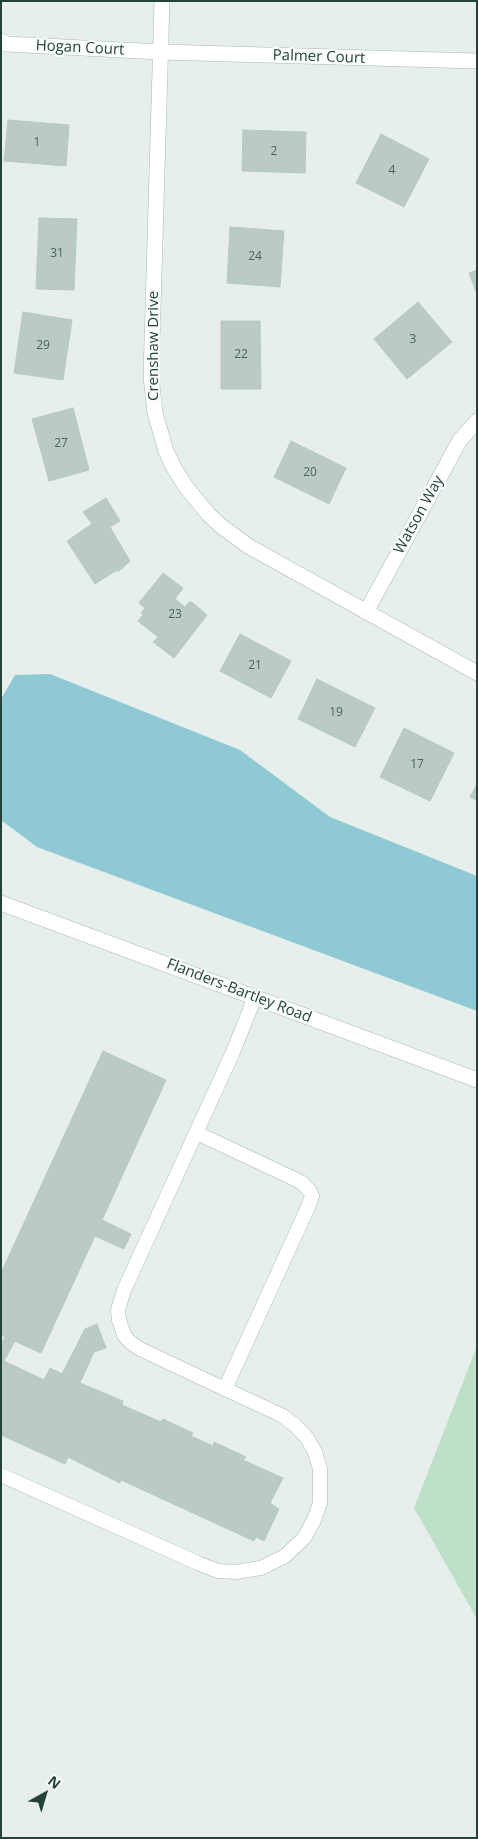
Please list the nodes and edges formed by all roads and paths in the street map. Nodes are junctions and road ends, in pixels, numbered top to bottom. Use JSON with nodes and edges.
{"nodes":[{"id":1,"x":162,"y":1,"type":"edge"},
{"id":2,"x":1,"y":41,"type":"edge"},
{"id":3,"x":160,"y":52,"type":"junction"},
{"id":4,"x":477,"y":61,"type":"edge"},
{"id":5,"x":477,"y":421,"type":"edge"},
{"id":6,"x":366,"y":612,"type":"junction"},
{"id":7,"x":477,"y":673,"type":"edge"},
{"id":8,"x":1,"y":903,"type":"edge"},
{"id":9,"x":255,"y":997,"type":"junction"},
{"id":10,"x":477,"y":1080,"type":"edge"},
{"id":11,"x":197,"y":1132,"type":"junction"},
{"id":12,"x":225,"y":1388,"type":"junction"},
{"id":13,"x":1,"y":1475,"type":"edge"}],
"edges":[{"from":1,"to":3,"type":"street","name":"Crenshaw Drive"},
{"from":2,"to":3,"type":"street","name":"Hogan Court"},
{"from":3,"to":4,"type":"street","name":"Palmer Court"},
{"from":3,"to":6,"type":"street","name":"Crenshaw Drive"},
{"from":5,"to":6,"type":"street","name":"Watson Way"},
{"from":6,"to":7,"type":"street","name":"Crenshaw Drive"},
{"from":8,"to":9,"type":"street","name":"Flanders-Bartley Road"},
{"from":9,"to":10,"type":"street","name":"Flanders-Bartley Road"},
{"from":9,"to":11,"type":"lane"},
{"from":11,"to":12,"type":"lane"},
{"from":11,"to":12,"type":"lane"},
{"from":12,"to":13,"type":"lane"}]}
